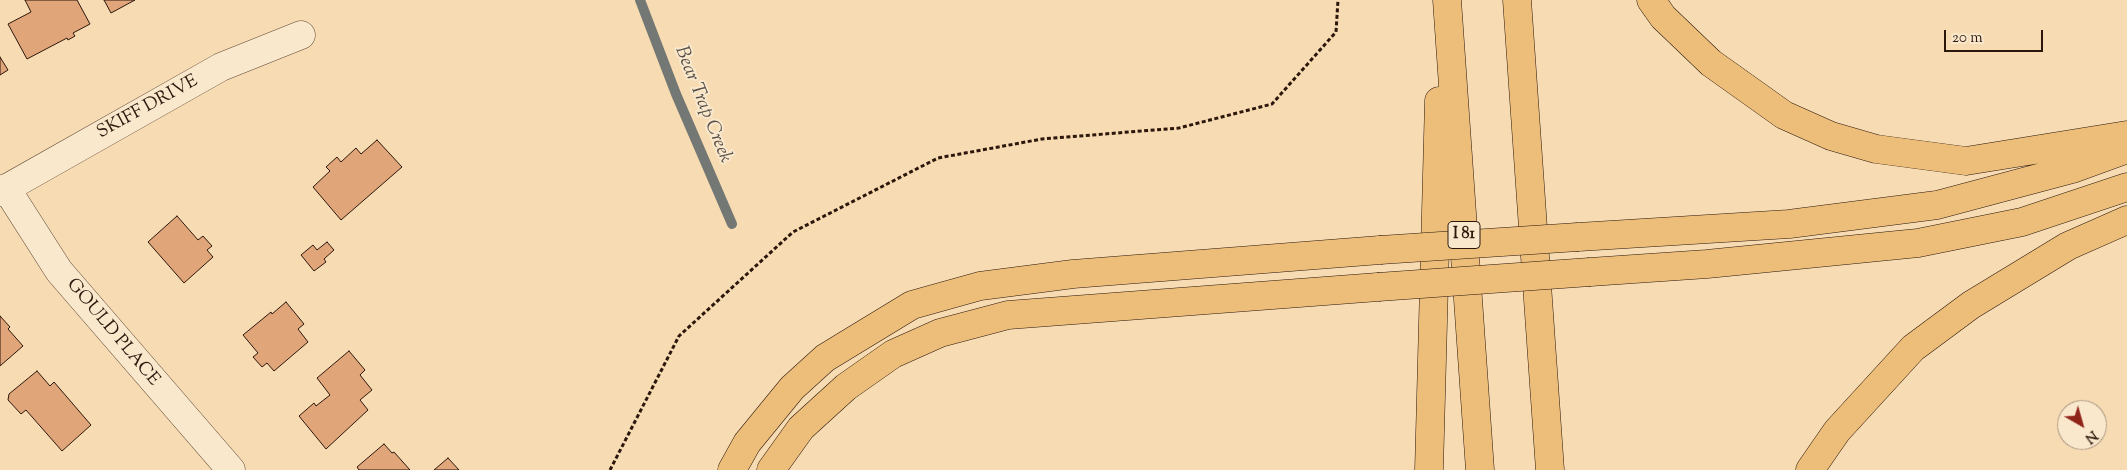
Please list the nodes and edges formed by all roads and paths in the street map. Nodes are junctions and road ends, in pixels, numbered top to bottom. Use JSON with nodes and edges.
{"nodes":[{"id":1,"x":1338,"y":0,"type":"edge"},
{"id":2,"x":1442,"y":0,"type":"edge"},
{"id":3,"x":1447,"y":0,"type":"edge"},
{"id":4,"x":1517,"y":0,"type":"edge"},
{"id":5,"x":1651,"y":0,"type":"edge"},
{"id":6,"x":301,"y":36,"type":"dead end"},
{"id":7,"x":2127,"y":135,"type":"edge"},
{"id":8,"x":2127,"y":149,"type":"edge"},
{"id":9,"x":2127,"y":187,"type":"edge"},
{"id":10,"x":3,"y":190,"type":"edge"},
{"id":11,"x":2127,"y":220,"type":"edge"},
{"id":12,"x":231,"y":470,"type":"edge"},
{"id":13,"x":610,"y":470,"type":"edge"},
{"id":14,"x":732,"y":470,"type":"edge"},
{"id":15,"x":771,"y":470,"type":"edge"},
{"id":16,"x":1429,"y":470,"type":"edge"},
{"id":17,"x":1480,"y":470,"type":"edge"},
{"id":18,"x":1550,"y":470,"type":"edge"},
{"id":19,"x":1810,"y":470,"type":"edge"}],
"edges":[{"from":1,"to":13,"type":"path"},
{"from":2,"to":16,"type":"highway"},
{"from":3,"to":17,"type":"highway","number":"I 81"},
{"from":4,"to":18,"type":"highway"},
{"from":5,"to":7,"type":"highway"},
{"from":6,"to":10,"type":"street","name":"SKIFF DRIVE"},
{"from":8,"to":14,"type":"highway","bridge":true},
{"from":9,"to":15,"type":"highway","bridge":true},
{"from":10,"to":12,"type":"street","name":"GOULD PLACE"},
{"from":11,"to":19,"type":"highway"}]}
